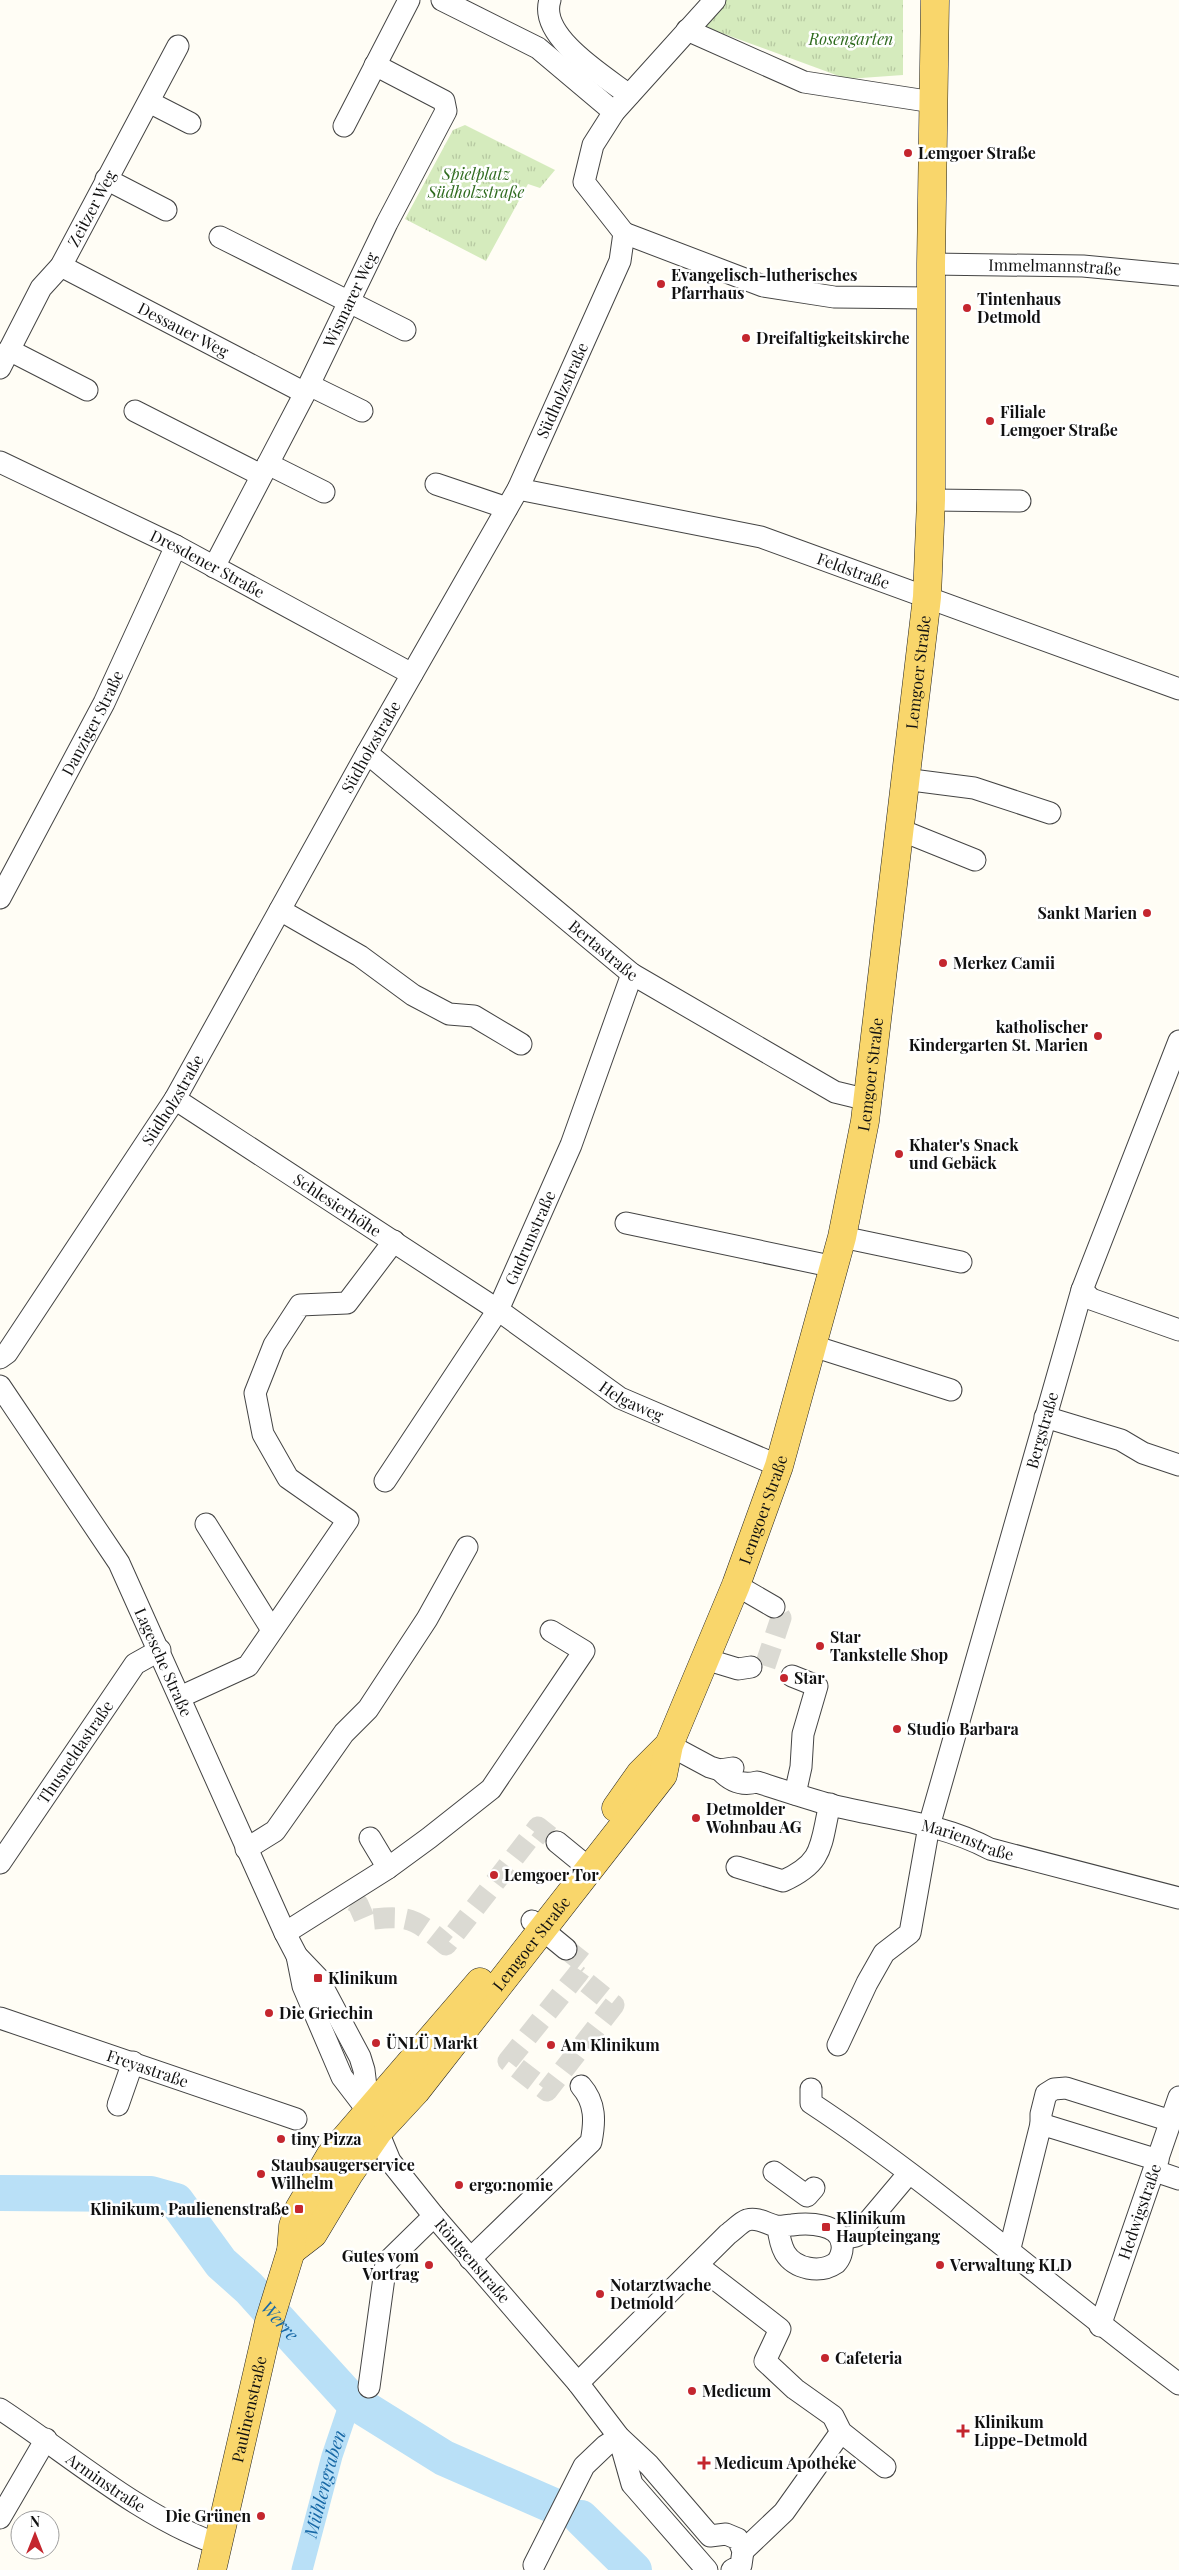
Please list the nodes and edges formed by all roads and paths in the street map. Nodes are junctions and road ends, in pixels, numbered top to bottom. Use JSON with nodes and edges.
{"nodes":[{"id":1,"x":409,"y":0,"type":"edge"},
{"id":2,"x":442,"y":0,"type":"edge"},
{"id":3,"x":550,"y":0,"type":"edge"},
{"id":4,"x":714,"y":0,"type":"edge"},
{"id":5,"x":935,"y":0,"type":"edge"},
{"id":6,"x":687,"y":30,"type":"junction"},
{"id":7,"x":178,"y":46,"type":"dead end"},
{"id":8,"x":375,"y":65,"type":"junction"},
{"id":9,"x":629,"y":95,"type":"junction"},
{"id":10,"x":149,"y":102,"type":"junction"},
{"id":11,"x":933,"y":102,"type":"junction"},
{"id":12,"x":614,"y":112,"type":"junction"},
{"id":13,"x":190,"y":123,"type":"dead end"},
{"id":14,"x":344,"y":126,"type":"dead end"},
{"id":15,"x":106,"y":179,"type":"junction"},
{"id":16,"x":166,"y":210,"type":"dead end"},
{"id":17,"x":624,"y":233,"type":"junction"},
{"id":18,"x":220,"y":237,"type":"dead end"},
{"id":19,"x":931,"y":264,"type":"junction"},
{"id":20,"x":61,"y":266,"type":"junction"},
{"id":21,"x":1179,"y":275,"type":"edge"},
{"id":22,"x":931,"y":298,"type":"junction"},
{"id":23,"x":349,"y":302,"type":"junction"},
{"id":24,"x":405,"y":330,"type":"dead end"},
{"id":25,"x":4,"y":359,"type":"edge"},
{"id":26,"x":307,"y":389,"type":"junction"},
{"id":27,"x":87,"y":390,"type":"dead end"},
{"id":28,"x":362,"y":411,"type":"dead end"},
{"id":29,"x":135,"y":412,"type":"dead end"},
{"id":30,"x":0,"y":462,"type":"edge"},
{"id":31,"x":265,"y":470,"type":"junction"},
{"id":32,"x":436,"y":484,"type":"dead end"},
{"id":33,"x":518,"y":489,"type":"junction"},
{"id":34,"x":324,"y":492,"type":"dead end"},
{"id":35,"x":931,"y":500,"type":"junction"},
{"id":36,"x":1020,"y":501,"type":"dead end"},
{"id":37,"x":507,"y":508,"type":"junction"},
{"id":38,"x":176,"y":546,"type":"junction"},
{"id":39,"x":214,"y":567,"type":"junction"},
{"id":40,"x":927,"y":597,"type":"junction"},
{"id":41,"x":412,"y":674,"type":"junction"},
{"id":42,"x":1179,"y":689,"type":"edge"},
{"id":43,"x":367,"y":753,"type":"junction"},
{"id":44,"x":904,"y":779,"type":"junction"},
{"id":45,"x":1050,"y":813,"type":"dead end"},
{"id":46,"x":898,"y":829,"type":"junction"},
{"id":47,"x":975,"y":860,"type":"dead end"},
{"id":48,"x":0,"y":898,"type":"edge"},
{"id":49,"x":280,"y":910,"type":"junction"},
{"id":50,"x":632,"y":974,"type":"junction"},
{"id":51,"x":1179,"y":1040,"type":"edge"},
{"id":52,"x":521,"y":1044,"type":"dead end"},
{"id":53,"x":175,"y":1099,"type":"junction"},
{"id":54,"x":868,"y":1100,"type":"junction"},
{"id":55,"x":626,"y":1222,"type":"dead end"},
{"id":56,"x":842,"y":1237,"type":"junction"},
{"id":57,"x":394,"y":1241,"type":"junction"},
{"id":58,"x":961,"y":1262,"type":"dead end"},
{"id":59,"x":835,"y":1267,"type":"junction"},
{"id":60,"x":1082,"y":1290,"type":"junction"},
{"id":61,"x":498,"y":1310,"type":"junction"},
{"id":62,"x":1179,"y":1330,"type":"edge"},
{"id":63,"x":813,"y":1346,"type":"junction"},
{"id":64,"x":0,"y":1358,"type":"edge"},
{"id":65,"x":1,"y":1388,"type":"edge"},
{"id":66,"x":951,"y":1390,"type":"dead end"},
{"id":67,"x":1045,"y":1417,"type":"junction"},
{"id":68,"x":1179,"y":1465,"type":"edge"},
{"id":69,"x":779,"y":1466,"type":"junction"},
{"id":70,"x":385,"y":1480,"type":"dead end"},
{"id":71,"x":206,"y":1524,"type":"dead end"},
{"id":72,"x":467,"y":1547,"type":"dead end"},
{"id":73,"x":736,"y":1585,"type":"junction"},
{"id":74,"x":774,"y":1607,"type":"dead end"},
{"id":75,"x":272,"y":1630,"type":"junction"},
{"id":76,"x":551,"y":1631,"type":"dead end"},
{"id":77,"x":160,"y":1650,"type":"junction"},
{"id":78,"x":705,"y":1660,"type":"junction"},
{"id":79,"x":752,"y":1667,"type":"dead end"},
{"id":80,"x":792,"y":1676,"type":"dead end"},
{"id":81,"x":180,"y":1696,"type":"junction"},
{"id":82,"x":669,"y":1745,"type":"junction"},
{"id":83,"x":795,"y":1794,"type":"junction"},
{"id":84,"x":830,"y":1804,"type":"junction"},
{"id":85,"x":929,"y":1826,"type":"junction"},
{"id":86,"x":370,"y":1838,"type":"dead end"},
{"id":87,"x":557,"y":1842,"type":"tunnel mouth"},
{"id":88,"x":246,"y":1849,"type":"junction"},
{"id":89,"x":0,"y":1863,"type":"edge"},
{"id":90,"x":585,"y":1864,"type":"junction"},
{"id":91,"x":736,"y":1867,"type":"dead end"},
{"id":92,"x":388,"y":1868,"type":"junction"},
{"id":93,"x":1177,"y":1890,"type":"edge"},
{"id":94,"x":537,"y":1926,"type":"junction"},
{"id":95,"x":285,"y":1933,"type":"junction"},
{"id":96,"x":566,"y":1949,"type":"tunnel mouth"},
{"id":97,"x":0,"y":2018,"type":"edge"},
{"id":98,"x":838,"y":2045,"type":"dead end"},
{"id":99,"x":132,"y":2062,"type":"junction"},
{"id":100,"x":581,"y":2086,"type":"dead end"},
{"id":101,"x":811,"y":2090,"type":"dead end"},
{"id":102,"x":1179,"y":2097,"type":"edge"},
{"id":103,"x":118,"y":2105,"type":"dead end"},
{"id":104,"x":296,"y":2119,"type":"dead end"},
{"id":105,"x":1171,"y":2121,"type":"junction"},
{"id":106,"x":374,"y":2122,"type":"junction"},
{"id":107,"x":1041,"y":2124,"type":"junction"},
{"id":108,"x":1156,"y":2165,"type":"junction"},
{"id":109,"x":774,"y":2172,"type":"dead end"},
{"id":110,"x":910,"y":2174,"type":"junction"},
{"id":111,"x":1179,"y":2179,"type":"edge"},
{"id":112,"x":814,"y":2188,"type":"dead end"},
{"id":113,"x":434,"y":2216,"type":"junction"},
{"id":114,"x":778,"y":2227,"type":"junction"},
{"id":115,"x":842,"y":2239,"type":"junction"},
{"id":116,"x":1009,"y":2252,"type":"junction"},
{"id":117,"x":470,"y":2259,"type":"junction"},
{"id":118,"x":697,"y":2265,"type":"junction"},
{"id":119,"x":1100,"y":2326,"type":"junction"},
{"id":120,"x":578,"y":2383,"type":"junction"},
{"id":121,"x":1179,"y":2384,"type":"edge"},
{"id":122,"x":369,"y":2388,"type":"dead end"},
{"id":123,"x":0,"y":2408,"type":"edge"},
{"id":124,"x":841,"y":2432,"type":"junction"},
{"id":125,"x":619,"y":2438,"type":"junction"},
{"id":126,"x":46,"y":2439,"type":"junction"},
{"id":127,"x":885,"y":2467,"type":"dead end"},
{"id":128,"x":0,"y":2518,"type":"edge"},
{"id":129,"x":743,"y":2551,"type":"junction"},
{"id":130,"x":214,"y":2557,"type":"edge"},
{"id":131,"x":534,"y":2566,"type":"dead end"},
{"id":132,"x":707,"y":2570,"type":"edge"},
{"id":133,"x":732,"y":2570,"type":"edge"}],
"edges":[{"from":1,"to":8,"type":"street"},
{"from":2,"to":12,"type":"street"},
{"from":3,"to":9,"type":"street"},
{"from":4,"to":6,"type":"street"},
{"from":5,"to":11,"type":"main road","name":"Lemgoer Straße"},
{"from":6,"to":9,"type":"street"},
{"from":6,"to":11,"type":"street"},
{"from":7,"to":10,"type":"street","name":"Zeitzer Weg"},
{"from":8,"to":14,"type":"street"},
{"from":8,"to":23,"type":"street","name":"Wismarer Weg"},
{"from":9,"to":12,"type":"street"},
{"from":10,"to":13,"type":"street"},
{"from":10,"to":15,"type":"street","name":"Zeitzer Weg"},
{"from":11,"to":19,"type":"main road","name":"Lemgoer Straße"},
{"from":12,"to":17,"type":"street"},
{"from":15,"to":16,"type":"street"},
{"from":15,"to":20,"type":"street","name":"Zeitzer Weg"},
{"from":17,"to":22,"type":"street"},
{"from":17,"to":33,"type":"street","name":"Südholzstraße"},
{"from":18,"to":23,"type":"street"},
{"from":19,"to":21,"type":"street","name":"Immelmannstraße"},
{"from":19,"to":22,"type":"main road","name":"Lemgoer Straße"},
{"from":20,"to":25,"type":"street","name":"Zeitzer Weg"},
{"from":20,"to":26,"type":"street","name":"Dessauer Weg"},
{"from":22,"to":35,"type":"main road","name":"Lemgoer Straße"},
{"from":23,"to":24,"type":"street"},
{"from":23,"to":26,"type":"street","name":"Wismarer Weg"},
{"from":25,"to":27,"type":"street"},
{"from":26,"to":28,"type":"street","name":"Dessauer Weg"},
{"from":26,"to":31,"type":"street","name":"Wismarer Weg"},
{"from":29,"to":31,"type":"street"},
{"from":30,"to":38,"type":"street","name":"Dresdener Straße"},
{"from":31,"to":34,"type":"street"},
{"from":31,"to":39,"type":"street","name":"Wismarer Weg"},
{"from":32,"to":37,"type":"street"},
{"from":33,"to":37,"type":"street","name":"Südholzstraße"},
{"from":33,"to":40,"type":"street","name":"Feldstraße"},
{"from":35,"to":36,"type":"street"},
{"from":35,"to":40,"type":"main road","name":"Lemgoer Straße"},
{"from":37,"to":41,"type":"street","name":"Südholzstraße"},
{"from":38,"to":39,"type":"street","name":"Dresdener Straße"},
{"from":38,"to":48,"type":"street","name":"Danziger Straße"},
{"from":39,"to":41,"type":"street","name":"Dresdener Straße"},
{"from":40,"to":42,"type":"street","name":"Feldstraße"},
{"from":40,"to":44,"type":"main road","name":"Lemgoer Straße"},
{"from":41,"to":43,"type":"street","name":"Südholzstraße"},
{"from":43,"to":49,"type":"street","name":"Südholzstraße"},
{"from":43,"to":50,"type":"street","name":"Bertastraße"},
{"from":44,"to":45,"type":"street"},
{"from":44,"to":46,"type":"main road","name":"Lemgoer Straße"},
{"from":46,"to":47,"type":"street"},
{"from":46,"to":54,"type":"main road","name":"Lemgoer Straße"},
{"from":49,"to":52,"type":"street"},
{"from":49,"to":53,"type":"street","name":"Südholzstraße"},
{"from":50,"to":54,"type":"street","name":"Bertastraße"},
{"from":50,"to":61,"type":"street","name":"Gudrunstraße"},
{"from":51,"to":60,"type":"street","name":"Bergstraße"},
{"from":53,"to":57,"type":"street","name":"Schlesierhöhe"},
{"from":53,"to":64,"type":"street","name":"Südholzstraße"},
{"from":54,"to":56,"type":"main road","name":"Lemgoer Straße"},
{"from":55,"to":59,"type":"street"},
{"from":56,"to":58,"type":"street"},
{"from":56,"to":59,"type":"main road","name":"Lemgoer Straße"},
{"from":57,"to":61,"type":"street","name":"Schlesierhöhe"},
{"from":57,"to":75,"type":"street"},
{"from":59,"to":63,"type":"main road","name":"Lemgoer Straße"},
{"from":60,"to":62,"type":"street"},
{"from":60,"to":67,"type":"street","name":"Bergstraße"},
{"from":61,"to":69,"type":"street","name":"Helgaweg"},
{"from":61,"to":70,"type":"street","name":"Gudrunstraße"},
{"from":63,"to":66,"type":"street"},
{"from":63,"to":69,"type":"main road","name":"Lemgoer Straße"},
{"from":65,"to":77,"type":"street","name":"Lagesche Straße"},
{"from":67,"to":68,"type":"street"},
{"from":67,"to":85,"type":"street","name":"Bergstraße"},
{"from":69,"to":73,"type":"main road","name":"Lemgoer Straße"},
{"from":71,"to":75,"type":"street"},
{"from":72,"to":88,"type":"street"},
{"from":73,"to":74,"type":"street"},
{"from":73,"to":78,"type":"main road","name":"Lemgoer Straße"},
{"from":75,"to":81,"type":"street"},
{"from":76,"to":92,"type":"street"},
{"from":77,"to":81,"type":"street","name":"Lagesche Straße"},
{"from":77,"to":89,"type":"street","name":"Thusneldastraße"},
{"from":78,"to":79,"type":"street"},
{"from":78,"to":82,"type":"main road","name":"Lemgoer Straße"},
{"from":80,"to":83,"type":"street"},
{"from":81,"to":88,"type":"street","name":"Lagesche Straße"},
{"from":82,"to":83,"type":"street","name":"Marienstraße"},
{"from":82,"to":90,"type":"main road","name":"Lemgoer Straße"},
{"from":83,"to":84,"type":"street","name":"Marienstraße"},
{"from":84,"to":85,"type":"street","name":"Marienstraße"},
{"from":84,"to":91,"type":"street"},
{"from":85,"to":93,"type":"street","name":"Marienstraße"},
{"from":85,"to":98,"type":"street","name":"Bergstraße"},
{"from":86,"to":92,"type":"street"},
{"from":87,"to":90,"type":"street"},
{"from":88,"to":95,"type":"street","name":"Lagesche Straße"},
{"from":90,"to":94,"type":"main road","name":"Lemgoer Straße"},
{"from":92,"to":95,"type":"street"},
{"from":94,"to":96,"type":"street"},
{"from":94,"to":106,"type":"main road","name":"Lemgoer Straße"},
{"from":95,"to":106,"type":"street","name":"Lagesche Straße"},
{"from":97,"to":99,"type":"street","name":"Freyastraße"},
{"from":99,"to":103,"type":"street"},
{"from":99,"to":104,"type":"street","name":"Freyastraße"},
{"from":100,"to":117,"type":"street"},
{"from":101,"to":110,"type":"street"},
{"from":102,"to":105,"type":"street","name":"Hedwigstraße"},
{"from":105,"to":107,"type":"street"},
{"from":105,"to":108,"type":"street","name":"Hedwigstraße"},
{"from":106,"to":113,"type":"street","name":"Röntgenstraße"},
{"from":106,"to":130,"type":"main road","name":"Paulinenstraße"},
{"from":107,"to":108,"type":"street"},
{"from":107,"to":116,"type":"street"},
{"from":108,"to":111,"type":"street"},
{"from":108,"to":119,"type":"street","name":"Hedwigstraße"},
{"from":109,"to":112,"type":"street"},
{"from":110,"to":115,"type":"street"},
{"from":110,"to":116,"type":"street"},
{"from":113,"to":117,"type":"street","name":"Röntgenstraße"},
{"from":113,"to":122,"type":"street"},
{"from":114,"to":115,"type":"street"},
{"from":114,"to":115,"type":"street"},
{"from":114,"to":118,"type":"street"},
{"from":116,"to":119,"type":"street"},
{"from":117,"to":120,"type":"street","name":"Röntgenstraße"},
{"from":118,"to":120,"type":"street"},
{"from":118,"to":124,"type":"street"},
{"from":119,"to":121,"type":"street"},
{"from":120,"to":125,"type":"street","name":"Röntgenstraße"},
{"from":123,"to":126,"type":"street","name":"Arminstraße"},
{"from":124,"to":127,"type":"street"},
{"from":124,"to":129,"type":"street"},
{"from":125,"to":129,"type":"street","name":"Röntgenstraße"},
{"from":125,"to":131,"type":"street"},
{"from":125,"to":132,"type":"street","name":"Röntgenstraße"},
{"from":126,"to":128,"type":"street"},
{"from":126,"to":130,"type":"street","name":"Arminstraße"},
{"from":129,"to":133,"type":"street"}]}
